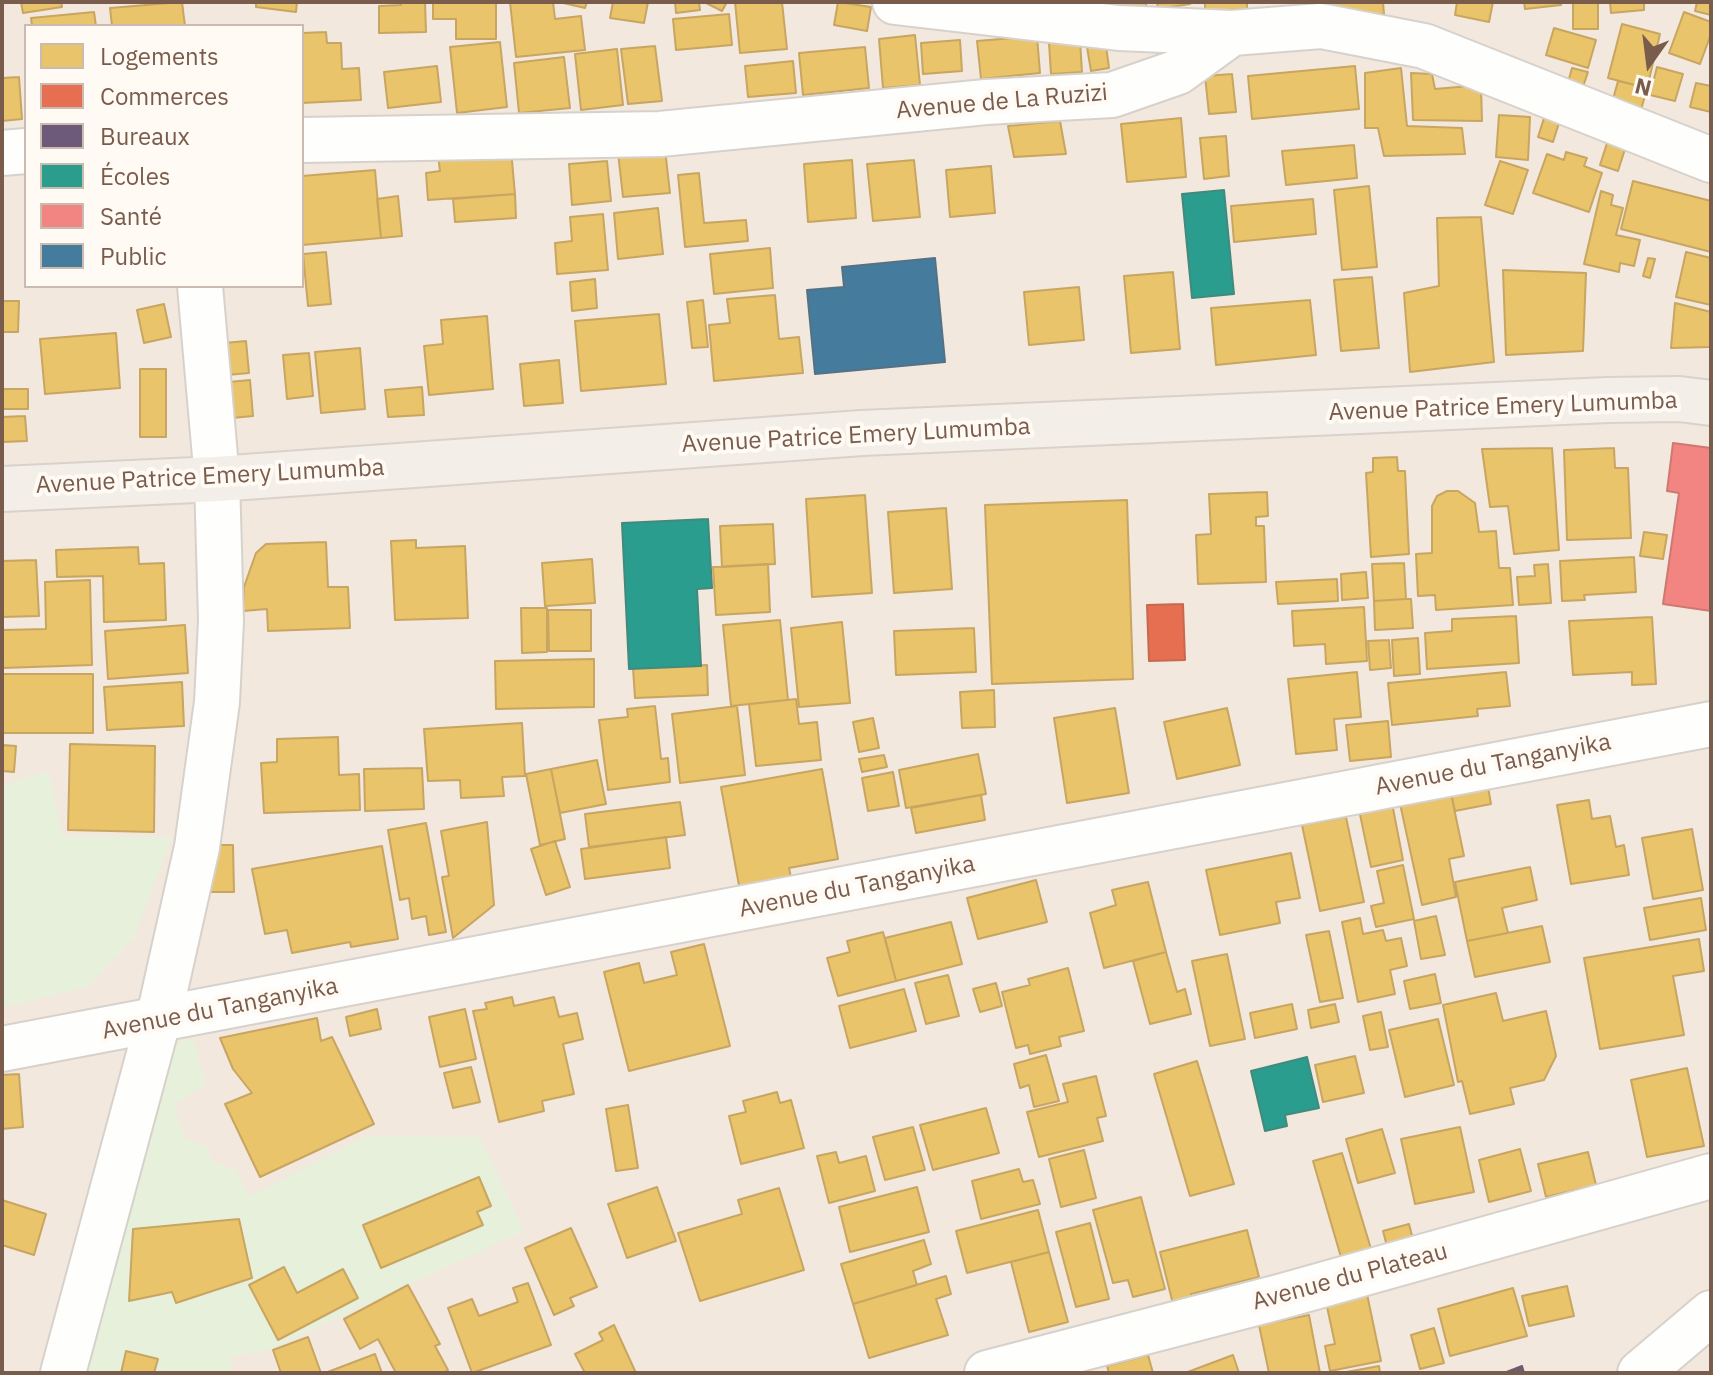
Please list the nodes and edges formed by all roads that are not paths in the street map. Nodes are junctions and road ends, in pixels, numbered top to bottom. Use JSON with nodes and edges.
{"nodes":[{"id":1,"x":895,"y":2,"type":"edge"},
{"id":2,"x":1232,"y":33,"type":"junction"},
{"id":3,"x":304,"y":140,"type":"edge"},
{"id":4,"x":24,"y":151,"type":"edge"},
{"id":5,"x":2,"y":153,"type":"edge"},
{"id":6,"x":1711,"y":160,"type":"edge"},
{"id":7,"x":200,"y":288,"type":"edge"},
{"id":8,"x":1711,"y":403,"type":"edge"},
{"id":9,"x":217,"y":479,"type":"junction"},
{"id":10,"x":2,"y":489,"type":"edge"},
{"id":11,"x":1711,"y":724,"type":"edge"},
{"id":12,"x":158,"y":1021,"type":"junction"},
{"id":13,"x":2,"y":1049,"type":"edge"},
{"id":14,"x":1711,"y":1176,"type":"edge"},
{"id":15,"x":1711,"y":1313,"type":"edge"},
{"id":16,"x":63,"y":1373,"type":"edge"},
{"id":17,"x":987,"y":1373,"type":"edge"},
{"id":18,"x":1640,"y":1373,"type":"edge"}],
"edges":[{"from":1,"to":2,"type":"street"},
{"from":2,"to":3,"type":"street","name":"Avenue de La Ruzizi"},
{"from":2,"to":6,"type":"street"},
{"from":4,"to":5,"type":"street"},
{"from":7,"to":9,"type":"street"},
{"from":8,"to":9,"type":"main road","name":"Avenue Patrice Emery Lumumba"},
{"from":9,"to":10,"type":"main road","name":"Avenue Patrice Emery Lumumba"},
{"from":9,"to":12,"type":"street"},
{"from":11,"to":12,"type":"street","name":"Avenue du Tanganyika"},
{"from":12,"to":13,"type":"street","name":"Avenue du Tanganyika"},
{"from":12,"to":16,"type":"street"},
{"from":14,"to":17,"type":"street","name":"Avenue du Plateau"},
{"from":15,"to":18,"type":"street"}]}
